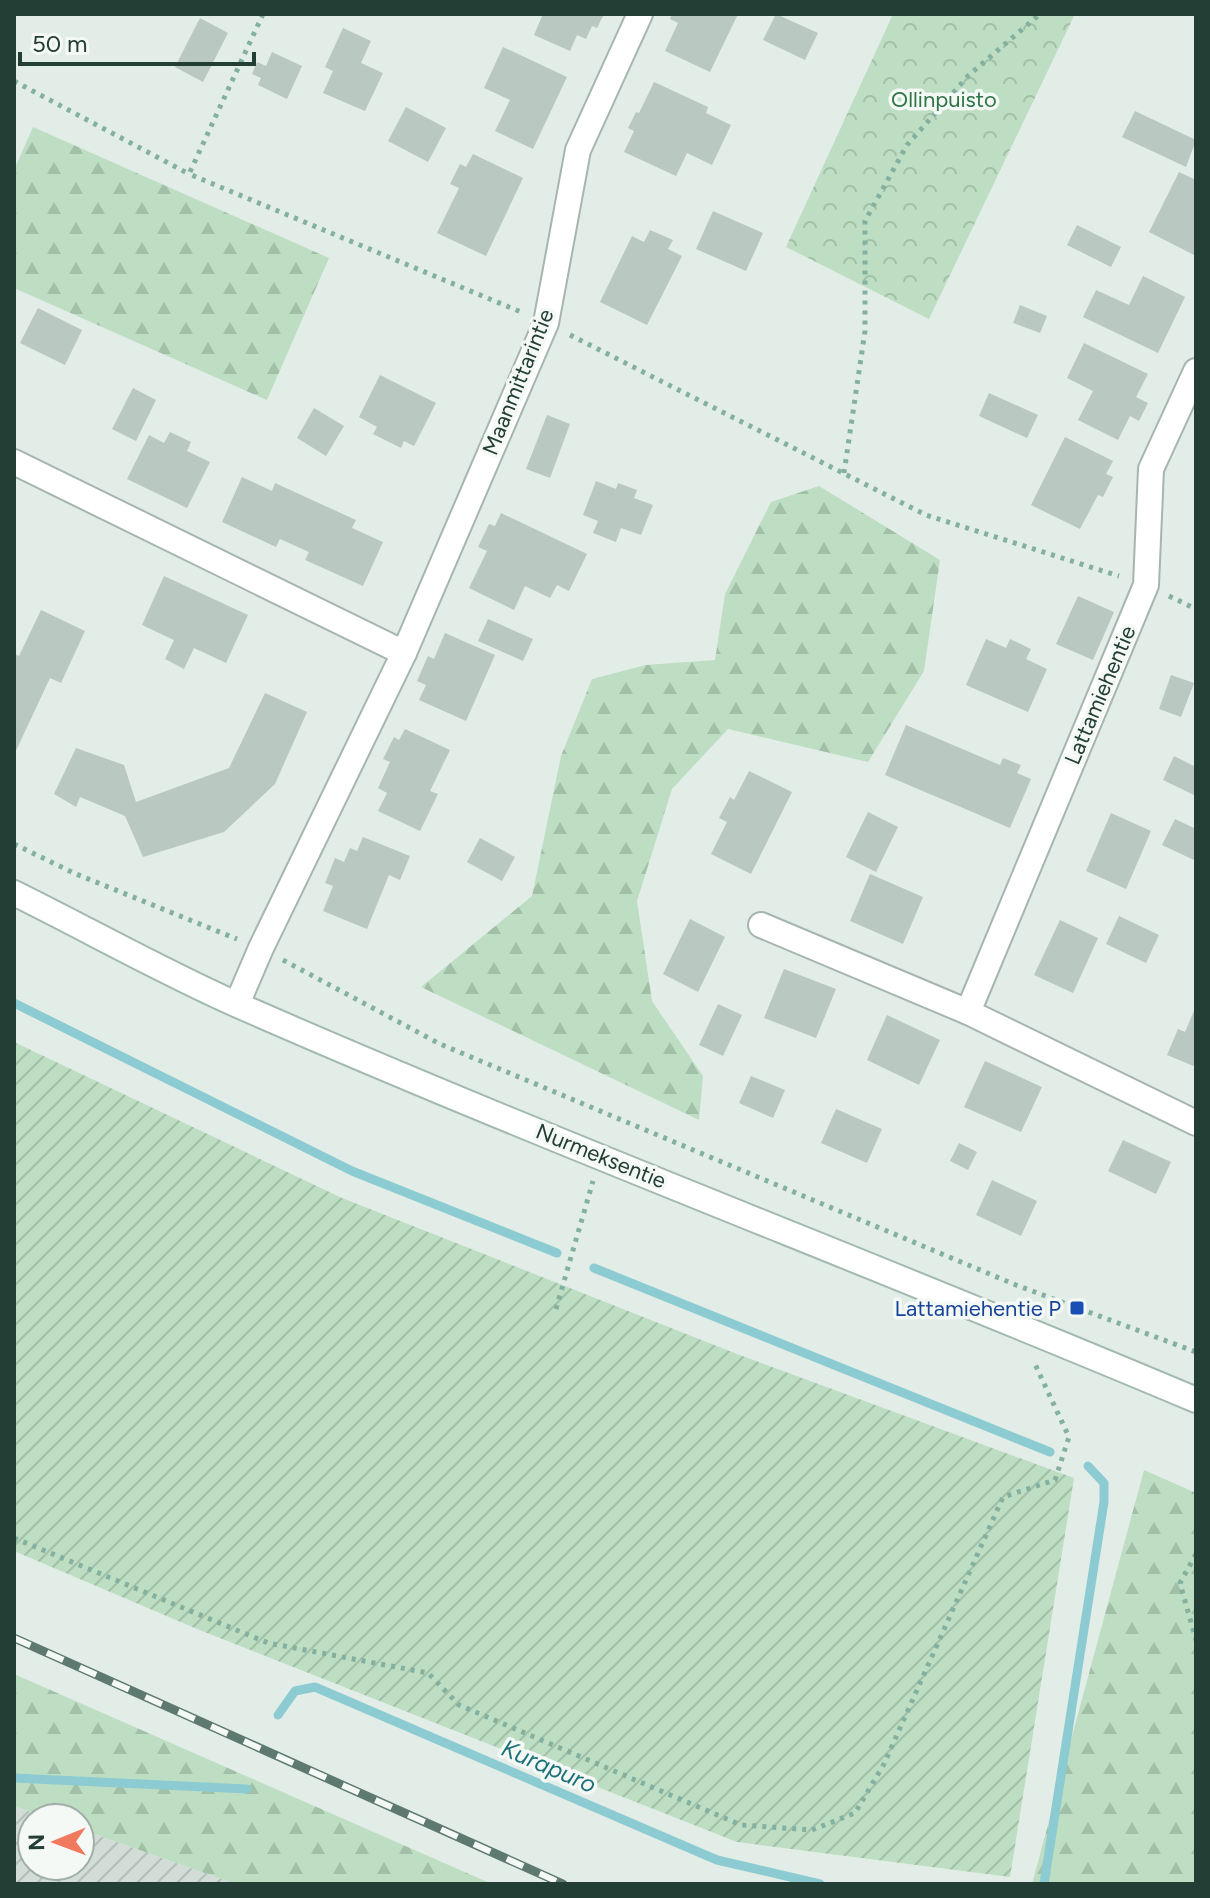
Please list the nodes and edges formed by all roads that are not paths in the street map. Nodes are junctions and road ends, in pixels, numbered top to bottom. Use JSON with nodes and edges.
{"nodes":[{"id":1,"x":640,"y":14,"type":"edge"},
{"id":2,"x":1196,"y":371,"type":"edge"},
{"id":3,"x":14,"y":462,"type":"edge"},
{"id":4,"x":404,"y":653,"type":"junction"},
{"id":5,"x":14,"y":893,"type":"edge"},
{"id":6,"x":761,"y":925,"type":"dead end"},
{"id":7,"x":237,"y":1004,"type":"junction"},
{"id":8,"x":968,"y":1012,"type":"junction"},
{"id":9,"x":1196,"y":1123,"type":"edge"},
{"id":10,"x":1196,"y":1400,"type":"edge"}],
"edges":[{"from":1,"to":4,"type":"street","name":"Maanmittarintie"},
{"from":2,"to":8,"type":"street","name":"Lattamiehentie"},
{"from":3,"to":4,"type":"street"},
{"from":4,"to":7,"type":"street","name":"Maanmittarintie"},
{"from":5,"to":7,"type":"street","name":"Nurmeksentie"},
{"from":6,"to":8,"type":"street"},
{"from":7,"to":10,"type":"street","name":"Nurmeksentie"},
{"from":8,"to":9,"type":"street"}]}
